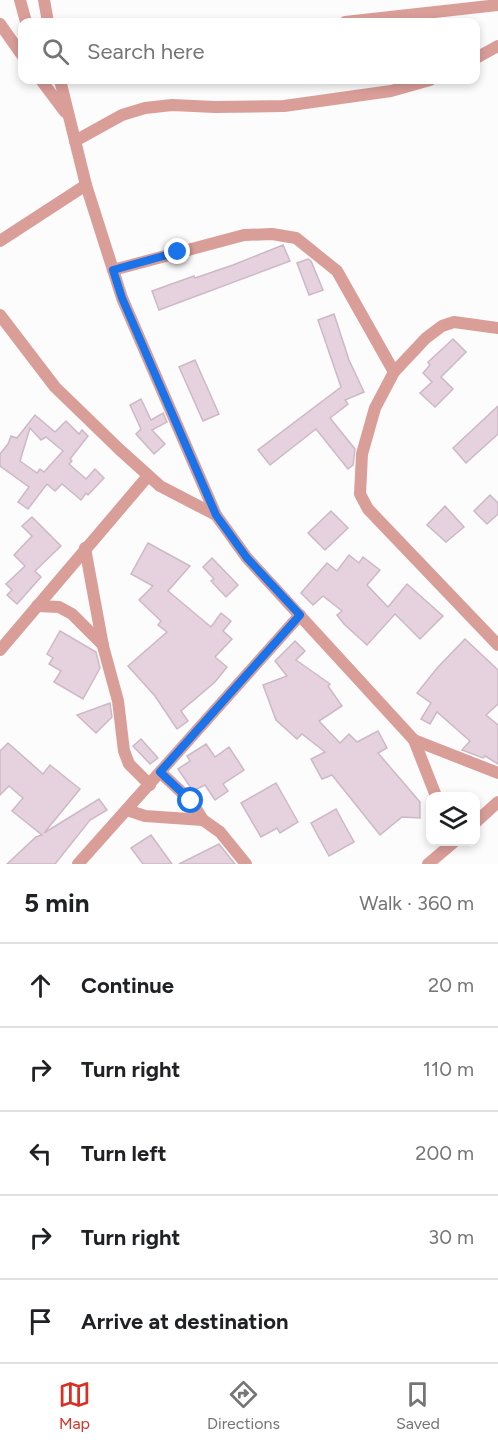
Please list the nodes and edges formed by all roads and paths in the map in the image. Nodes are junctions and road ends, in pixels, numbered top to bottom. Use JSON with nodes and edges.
{"nodes":[{"id":1,"x":20,"y":0,"type":"edge"},
{"id":2,"x":44,"y":0,"type":"edge"},
{"id":3,"x":498,"y":5,"type":"edge"},
{"id":4,"x":25,"y":18,"type":"edge"},
{"id":5,"x":47,"y":18,"type":"edge"},
{"id":6,"x":381,"y":18,"type":"edge"},
{"id":7,"x":0,"y":24,"type":"edge"},
{"id":8,"x":498,"y":46,"type":"edge"},
{"id":9,"x":18,"y":49,"type":"edge"},
{"id":10,"x":480,"y":56,"type":"edge"},
{"id":11,"x":44,"y":84,"type":"edge"},
{"id":12,"x":61,"y":84,"type":"edge"},
{"id":13,"x":415,"y":84,"type":"edge"},
{"id":14,"x":70,"y":117,"type":"junction"},
{"id":15,"x":75,"y":141,"type":"junction"},
{"id":16,"x":86,"y":185,"type":"junction"},
{"id":17,"x":0,"y":241,"type":"edge"},
{"id":18,"x":113,"y":270,"type":"junction"},
{"id":19,"x":0,"y":315,"type":"edge"},
{"id":20,"x":498,"y":328,"type":"edge"},
{"id":21,"x":394,"y":372,"type":"junction"},
{"id":22,"x":148,"y":476,"type":"junction"},
{"id":23,"x":216,"y":515,"type":"junction"},
{"id":24,"x":85,"y":548,"type":"junction"},
{"id":25,"x":37,"y":606,"type":"junction"},
{"id":26,"x":300,"y":615,"type":"junction"},
{"id":27,"x":498,"y":645,"type":"edge"},
{"id":28,"x":103,"y":646,"type":"junction"},
{"id":29,"x":0,"y":650,"type":"edge"},
{"id":30,"x":414,"y":740,"type":"junction"},
{"id":31,"x":160,"y":772,"type":"junction"},
{"id":32,"x":498,"y":773,"type":"edge"},
{"id":33,"x":150,"y":785,"type":"junction"},
{"id":34,"x":434,"y":792,"type":"edge"},
{"id":35,"x":498,"y":802,"type":"edge"},
{"id":36,"x":127,"y":810,"type":"junction"},
{"id":37,"x":480,"y":818,"type":"edge"},
{"id":38,"x":203,"y":820,"type":"junction"},
{"id":39,"x":448,"y":846,"type":"edge"},
{"id":40,"x":78,"y":864,"type":"edge"},
{"id":41,"x":246,"y":864,"type":"edge"},
{"id":42,"x":428,"y":864,"type":"edge"}],
"edges":[{"from":1,"to":4,"type":"street"},
{"from":2,"to":5,"type":"street"},
{"from":3,"to":6,"type":"street"},
{"from":7,"to":9,"type":"street"},
{"from":8,"to":10,"type":"street"},
{"from":11,"to":14,"type":"street"},
{"from":12,"to":14,"type":"street"},
{"from":13,"to":15,"type":"street"},
{"from":14,"to":15,"type":"street"},
{"from":15,"to":16,"type":"street"},
{"from":16,"to":17,"type":"street"},
{"from":16,"to":18,"type":"street"},
{"from":18,"to":21,"type":"street"},
{"from":18,"to":23,"type":"street"},
{"from":19,"to":22,"type":"street"},
{"from":20,"to":21,"type":"street"},
{"from":21,"to":27,"type":"street"},
{"from":22,"to":23,"type":"street"},
{"from":22,"to":24,"type":"street"},
{"from":23,"to":26,"type":"street"},
{"from":24,"to":25,"type":"street"},
{"from":24,"to":28,"type":"street"},
{"from":25,"to":28,"type":"street"},
{"from":25,"to":29,"type":"street"},
{"from":26,"to":30,"type":"street"},
{"from":26,"to":31,"type":"street"},
{"from":28,"to":33,"type":"street"},
{"from":30,"to":32,"type":"street"},
{"from":30,"to":34,"type":"street"},
{"from":31,"to":33,"type":"street"},
{"from":31,"to":38,"type":"street"},
{"from":33,"to":36,"type":"street"},
{"from":35,"to":37,"type":"street"},
{"from":36,"to":38,"type":"street"},
{"from":36,"to":40,"type":"street"},
{"from":38,"to":41,"type":"street"},
{"from":39,"to":42,"type":"street"}]}
